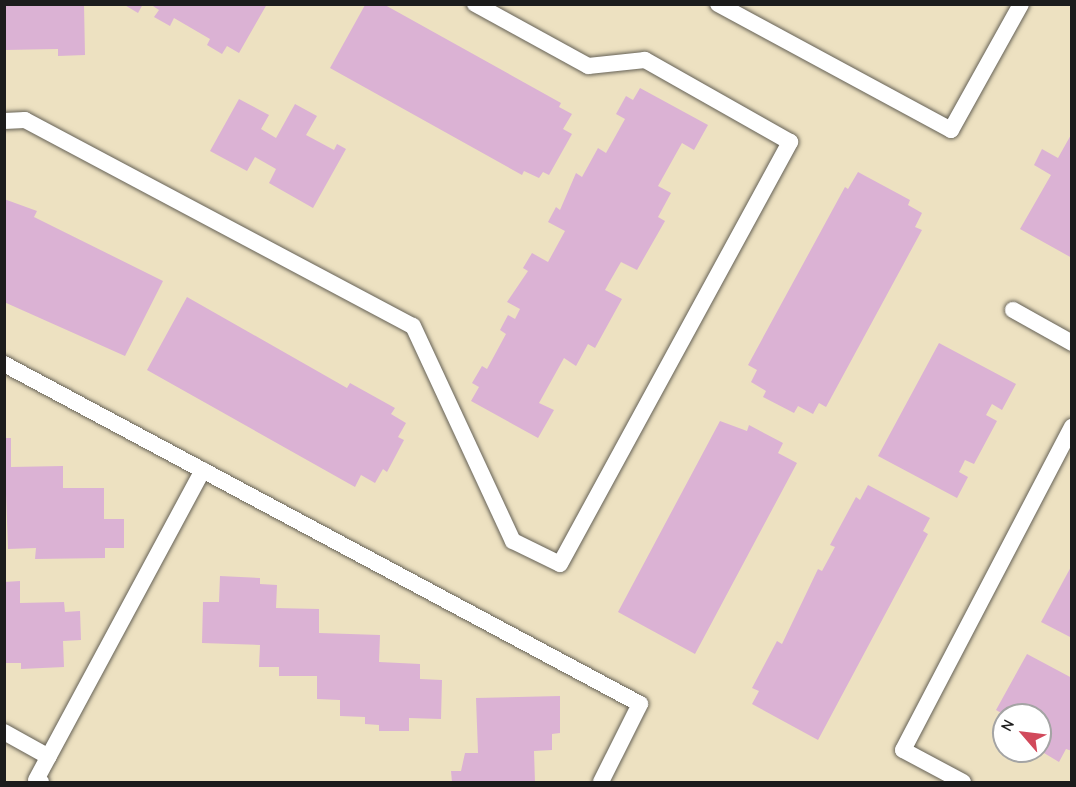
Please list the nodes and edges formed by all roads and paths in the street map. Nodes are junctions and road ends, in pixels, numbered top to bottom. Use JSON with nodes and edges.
{"nodes":[{"id":1,"x":475,"y":4,"type":"edge"},
{"id":2,"x":718,"y":4,"type":"edge"},
{"id":3,"x":1021,"y":4,"type":"edge"},
{"id":4,"x":4,"y":121,"type":"edge"},
{"id":5,"x":1013,"y":310,"type":"dead end"},
{"id":6,"x":1071,"y":343,"type":"edge"},
{"id":7,"x":4,"y":364,"type":"edge"},
{"id":8,"x":1071,"y":427,"type":"edge"},
{"id":9,"x":203,"y":470,"type":"junction"},
{"id":10,"x":4,"y":732,"type":"edge"},
{"id":11,"x":49,"y":757,"type":"junction"},
{"id":12,"x":40,"y":783,"type":"edge"},
{"id":13,"x":600,"y":783,"type":"edge"},
{"id":14,"x":963,"y":783,"type":"edge"}],
"edges":[{"from":1,"to":4,"type":"lane"},
{"from":2,"to":3,"type":"lane"},
{"from":5,"to":6,"type":"lane"},
{"from":7,"to":9,"type":"lane"},
{"from":8,"to":14,"type":"lane"},
{"from":9,"to":11,"type":"lane"},
{"from":9,"to":13,"type":"lane"},
{"from":10,"to":11,"type":"lane"},
{"from":11,"to":12,"type":"lane"}]}
